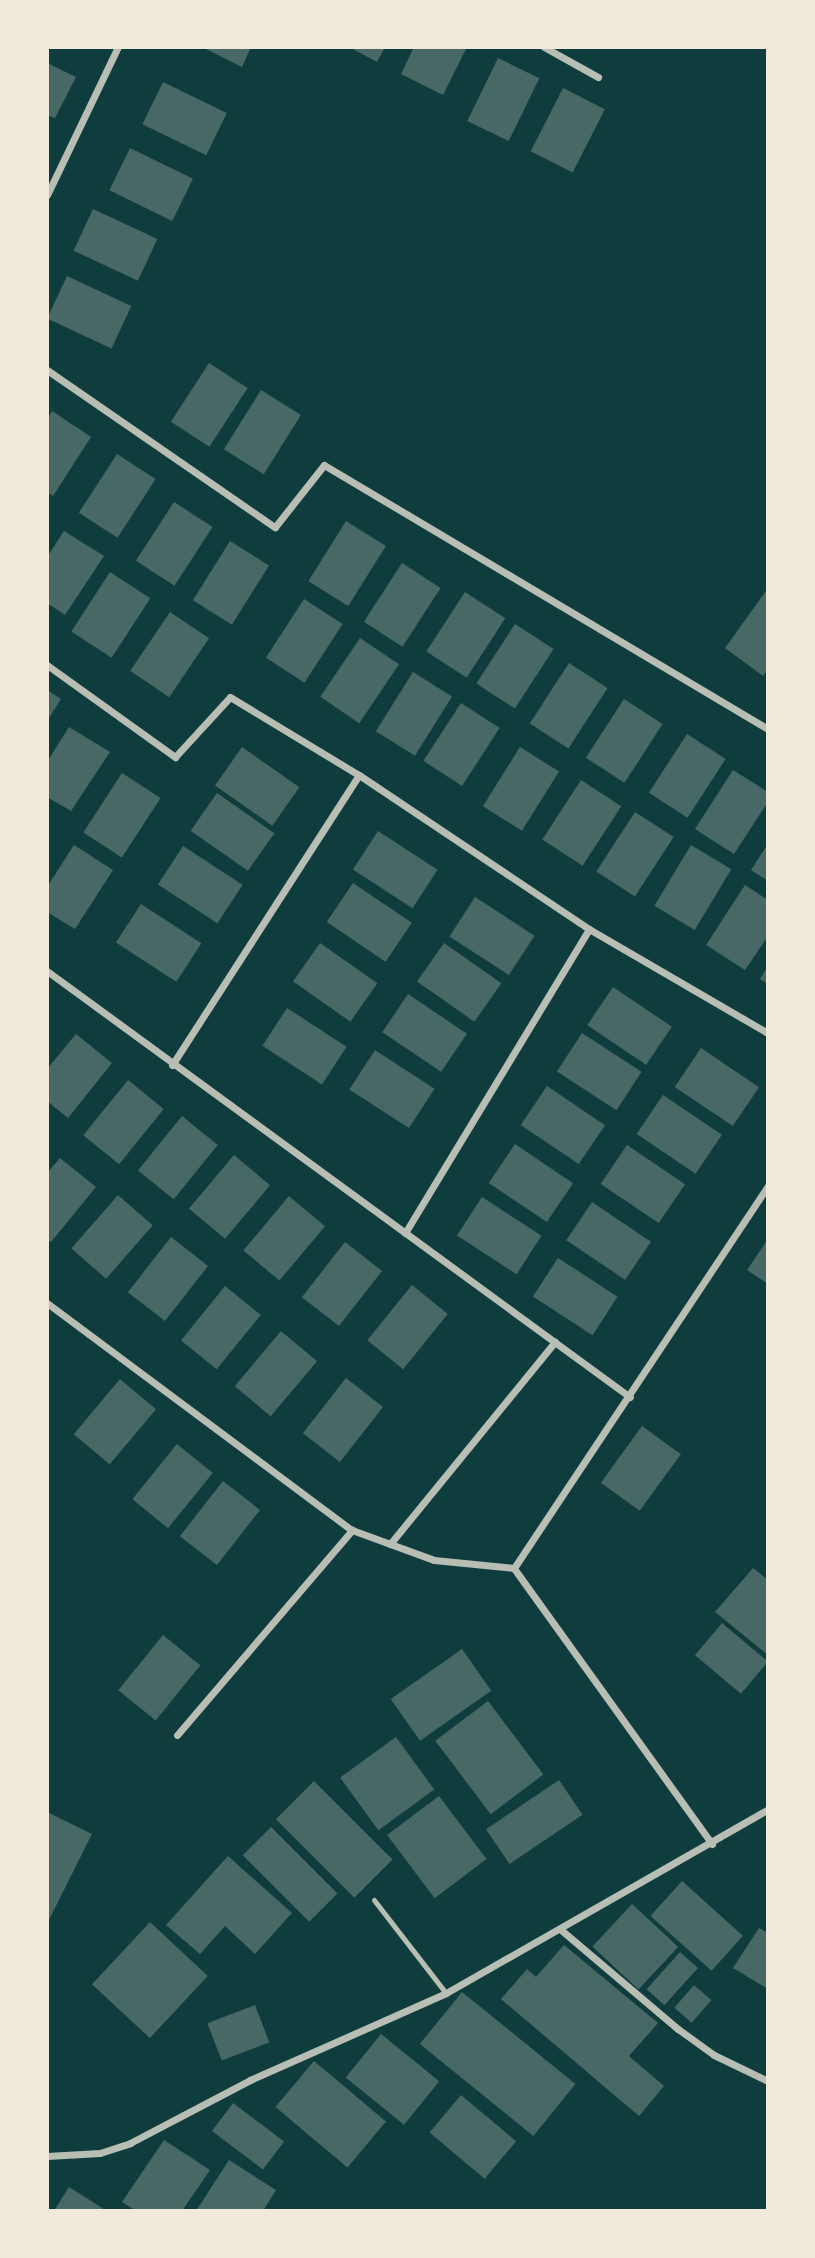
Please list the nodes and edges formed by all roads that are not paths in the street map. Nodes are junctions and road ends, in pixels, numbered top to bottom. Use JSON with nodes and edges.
{"nodes":[{"id":1,"x":118,"y":47,"type":"edge"},
{"id":2,"x":544,"y":47,"type":"edge"},
{"id":3,"x":598,"y":77,"type":"dead end"},
{"id":4,"x":47,"y":173,"type":"edge"},
{"id":5,"x":56,"y":177,"type":"junction"},
{"id":6,"x":47,"y":195,"type":"edge"},
{"id":7,"x":47,"y":370,"type":"edge"},
{"id":8,"x":47,"y":664,"type":"edge"},
{"id":9,"x":768,"y":729,"type":"edge"},
{"id":10,"x":359,"y":775,"type":"junction"},
{"id":11,"x":589,"y":929,"type":"junction"},
{"id":12,"x":47,"y":971,"type":"edge"},
{"id":13,"x":768,"y":1033,"type":"edge"},
{"id":14,"x":172,"y":1065,"type":"junction"},
{"id":15,"x":768,"y":1186,"type":"edge"},
{"id":16,"x":405,"y":1233,"type":"junction"},
{"id":17,"x":47,"y":1303,"type":"edge"},
{"id":18,"x":555,"y":1342,"type":"junction"},
{"id":19,"x":631,"y":1398,"type":"junction"},
{"id":20,"x":352,"y":1530,"type":"junction"},
{"id":21,"x":390,"y":1544,"type":"junction"},
{"id":22,"x":514,"y":1569,"type":"junction"},
{"id":23,"x":177,"y":1735,"type":"dead end"},
{"id":24,"x":768,"y":1809,"type":"edge"},
{"id":25,"x":712,"y":1844,"type":"junction"},
{"id":26,"x":374,"y":1900,"type":"dead end"},
{"id":27,"x":560,"y":1929,"type":"junction"},
{"id":28,"x":446,"y":1993,"type":"junction"},
{"id":29,"x":768,"y":2081,"type":"edge"},
{"id":30,"x":47,"y":2157,"type":"edge"}],
"edges":[{"from":1,"to":5,"type":"street"},
{"from":2,"to":3,"type":"street"},
{"from":4,"to":5,"type":"street"},
{"from":5,"to":6,"type":"street"},
{"from":7,"to":9,"type":"street"},
{"from":8,"to":10,"type":"street"},
{"from":10,"to":11,"type":"street"},
{"from":10,"to":14,"type":"street"},
{"from":11,"to":13,"type":"street"},
{"from":11,"to":16,"type":"street"},
{"from":12,"to":14,"type":"street"},
{"from":14,"to":16,"type":"street"},
{"from":15,"to":19,"type":"street"},
{"from":16,"to":18,"type":"street"},
{"from":17,"to":20,"type":"street"},
{"from":18,"to":19,"type":"street"},
{"from":18,"to":21,"type":"street"},
{"from":19,"to":22,"type":"street"},
{"from":20,"to":21,"type":"street"},
{"from":20,"to":23,"type":"street"},
{"from":21,"to":22,"type":"street"},
{"from":22,"to":25,"type":"street"},
{"from":24,"to":25,"type":"street"},
{"from":25,"to":27,"type":"street"},
{"from":26,"to":28,"type":"lane"},
{"from":27,"to":28,"type":"street"},
{"from":27,"to":29,"type":"street"},
{"from":28,"to":30,"type":"street"}]}
